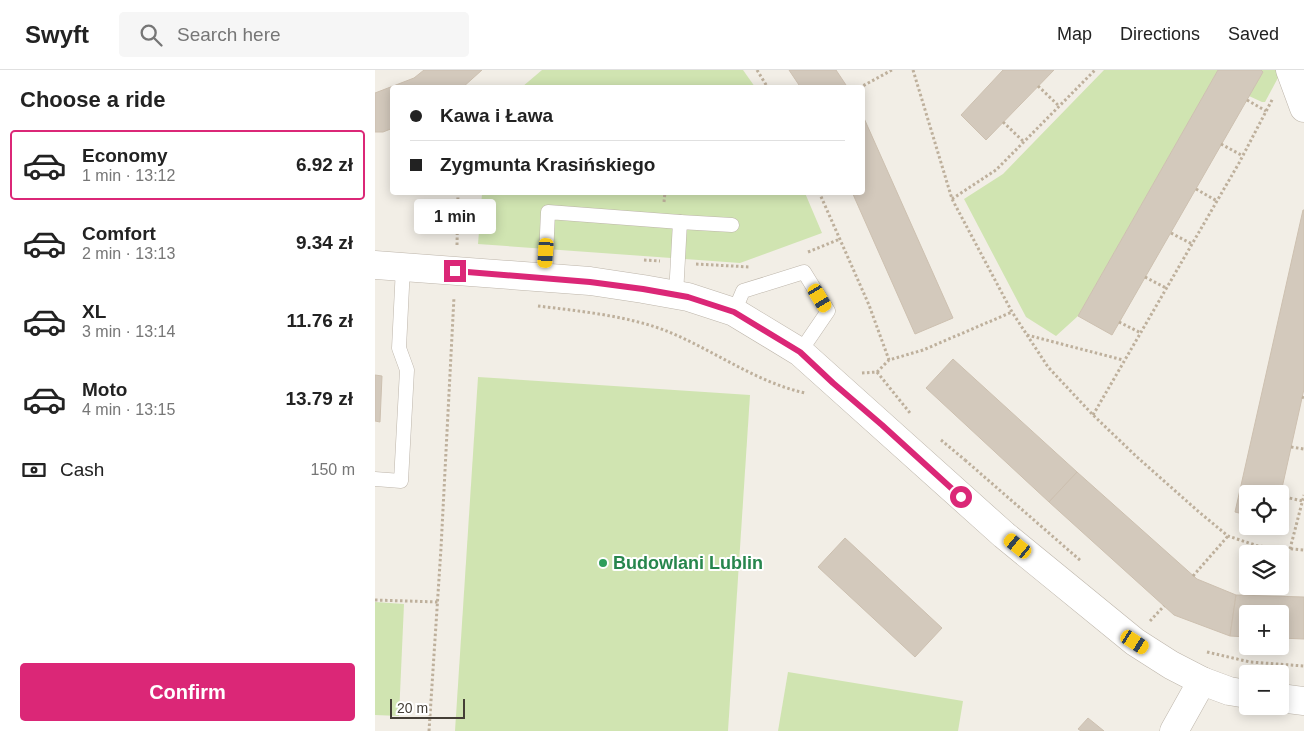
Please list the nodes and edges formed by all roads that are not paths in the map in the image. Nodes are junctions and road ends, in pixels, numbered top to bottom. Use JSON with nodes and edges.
{"nodes":[{"id":1,"x":1290,"y":70,"type":"edge"},
{"id":2,"x":1304,"y":108,"type":"edge"},
{"id":3,"x":680,"y":222,"type":"junction"},
{"id":4,"x":732,"y":225,"type":"dead end"},
{"id":5,"x":375,"y":265,"type":"edge"},
{"id":6,"x":403,"y":267,"type":"junction"},
{"id":7,"x":545,"y":278,"type":"junction"},
{"id":8,"x":675,"y":295,"type":"junction"},
{"id":9,"x":734,"y":312,"type":"junction"},
{"id":10,"x":800,"y":352,"type":"junction"},
{"id":11,"x":375,"y":479,"type":"edge"},
{"id":12,"x":1202,"y":681,"type":"junction"},
{"id":13,"x":1239,"y":693,"type":"edge"},
{"id":14,"x":1289,"y":699,"type":"edge"},
{"id":15,"x":1304,"y":701,"type":"edge"},
{"id":16,"x":1174,"y":731,"type":"edge"}],
"edges":[{"from":1,"to":2,"type":"street"},
{"from":3,"to":4,"type":"lane"},
{"from":3,"to":7,"type":"lane"},
{"from":3,"to":8,"type":"lane"},
{"from":5,"to":6,"type":"street"},
{"from":6,"to":7,"type":"street"},
{"from":6,"to":11,"type":"lane"},
{"from":7,"to":8,"type":"street"},
{"from":8,"to":9,"type":"street"},
{"from":9,"to":10,"type":"street"},
{"from":9,"to":10,"type":"lane"},
{"from":10,"to":12,"type":"street"},
{"from":12,"to":13,"type":"street"},
{"from":12,"to":16,"type":"street"},
{"from":14,"to":15,"type":"street"}]}
